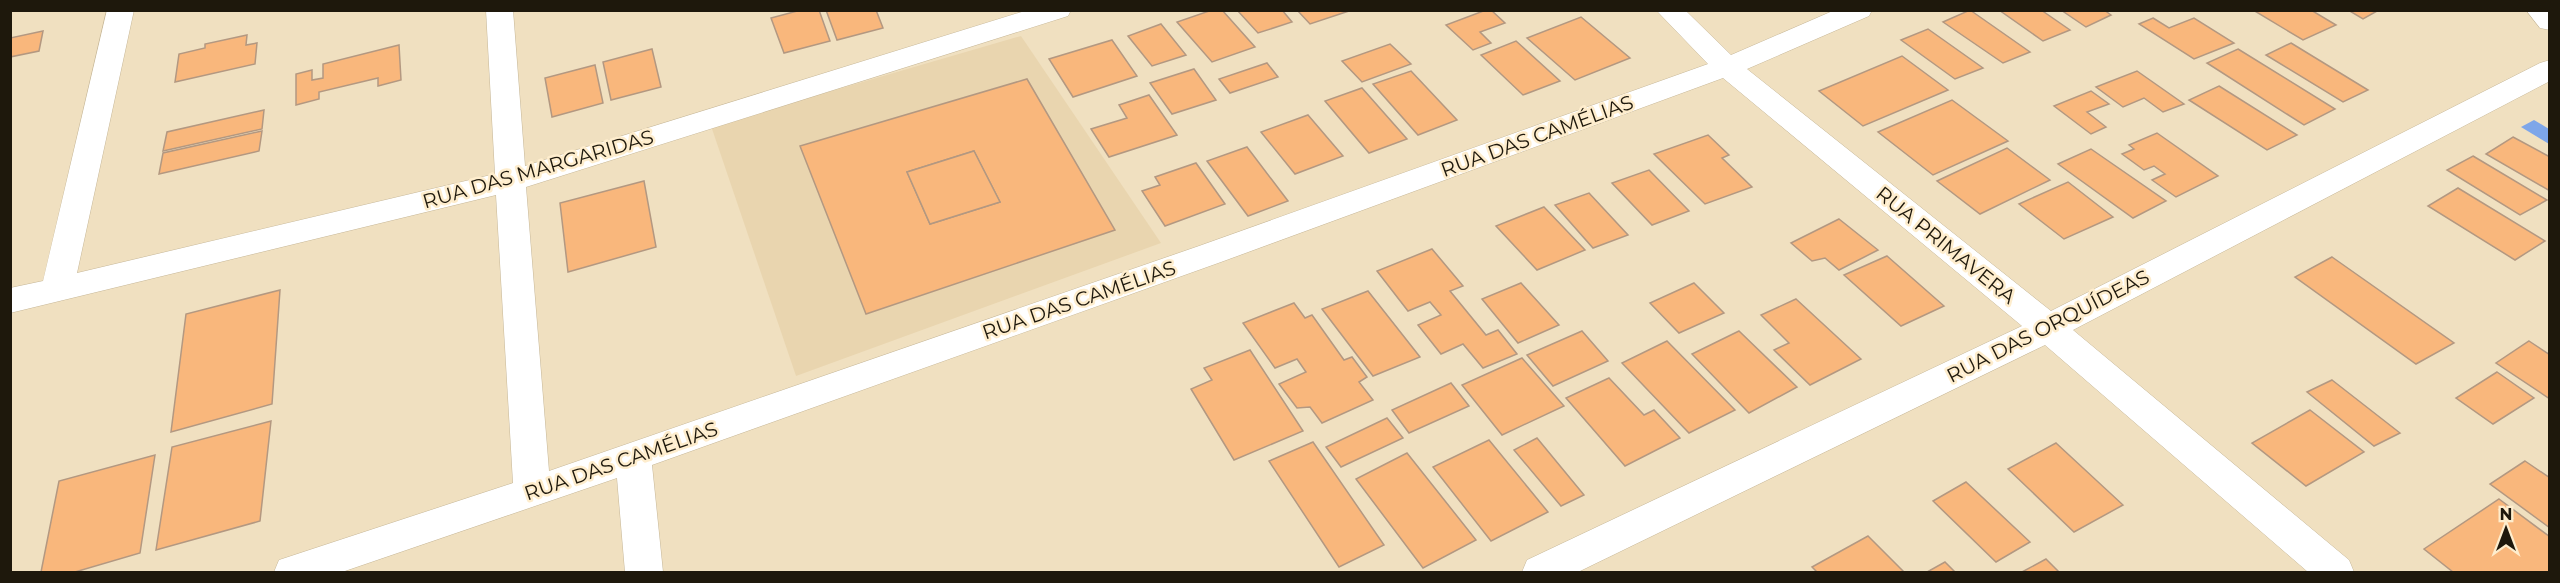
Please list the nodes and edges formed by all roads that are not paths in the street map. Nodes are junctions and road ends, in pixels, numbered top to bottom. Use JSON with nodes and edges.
{"nodes":[{"id":1,"x":121,"y":10,"type":"edge"},
{"id":2,"x":499,"y":10,"type":"edge"},
{"id":3,"x":1058,"y":10,"type":"edge"},
{"id":4,"x":1669,"y":10,"type":"edge"},
{"id":5,"x":1859,"y":10,"type":"edge"},
{"id":6,"x":2539,"y":10,"type":"edge"},
{"id":7,"x":2550,"y":22,"type":"edge"},
{"id":8,"x":1727,"y":67,"type":"junction"},
{"id":9,"x":2550,"y":69,"type":"edge"},
{"id":10,"x":510,"y":181,"type":"junction"},
{"id":11,"x":57,"y":290,"type":"junction"},
{"id":12,"x":10,"y":301,"type":"edge"},
{"id":13,"x":2048,"y":328,"type":"junction"},
{"id":14,"x":633,"y":456,"type":"junction"},
{"id":15,"x":532,"y":492,"type":"junction"},
{"id":16,"x":293,"y":573,"type":"edge"},
{"id":17,"x":644,"y":573,"type":"edge"},
{"id":18,"x":1541,"y":573,"type":"edge"},
{"id":19,"x":2335,"y":573,"type":"edge"}],
"edges":[{"from":1,"to":11,"type":"street"},
{"from":2,"to":10,"type":"street"},
{"from":3,"to":10,"type":"street","name":"RUA DAS MARGARIDAS"},
{"from":4,"to":8,"type":"street","name":"RUA PRIMAVERA"},
{"from":5,"to":8,"type":"street","name":"RUA DAS CAMÉLIAS"},
{"from":6,"to":7,"type":"street"},
{"from":8,"to":13,"type":"street","name":"RUA PRIMAVERA"},
{"from":8,"to":14,"type":"street","name":"RUA DAS CAMÉLIAS"},
{"from":9,"to":13,"type":"street","name":"RUA DAS ORQUÍDEAS"},
{"from":10,"to":11,"type":"street","name":"RUA DAS MARGARIDAS"},
{"from":10,"to":15,"type":"street"},
{"from":11,"to":12,"type":"street","name":"RUA DAS MARGARIDAS"},
{"from":13,"to":18,"type":"street","name":"RUA DAS ORQUÍDEAS"},
{"from":13,"to":19,"type":"street","name":"RUA PRIMAVERA"},
{"from":14,"to":15,"type":"street","name":"RUA DAS CAMÉLIAS"},
{"from":14,"to":17,"type":"street"},
{"from":15,"to":16,"type":"street","name":"RUA DAS CAMÉLIAS"}]}
